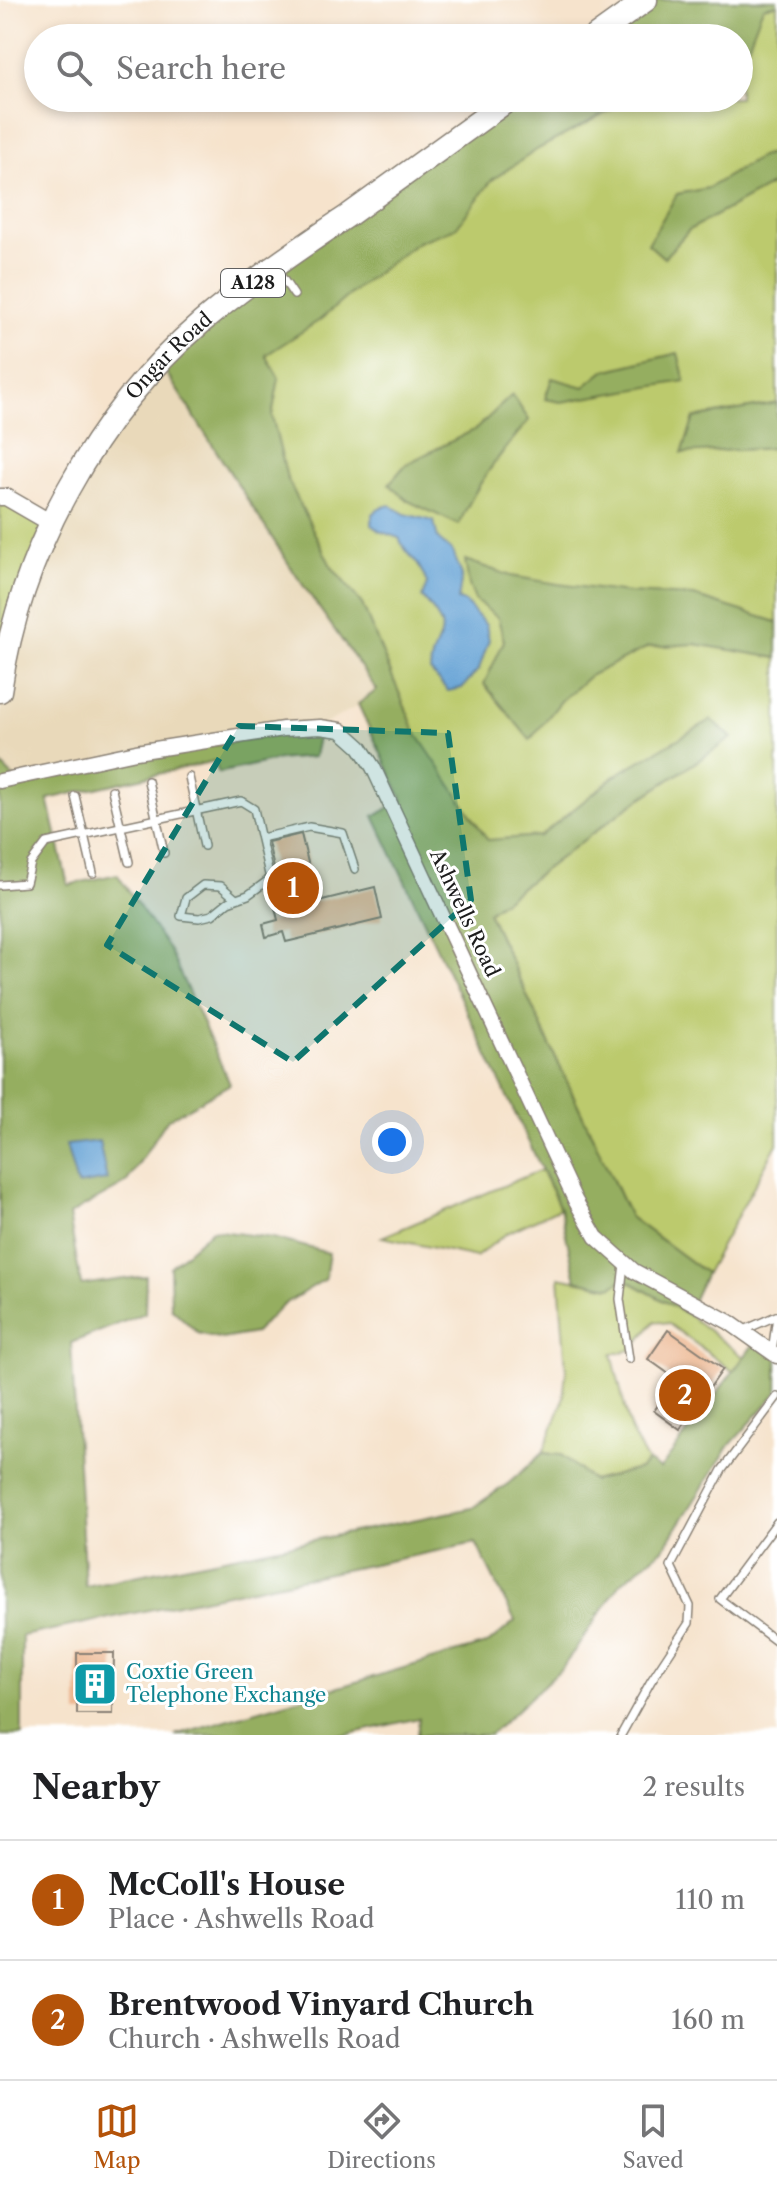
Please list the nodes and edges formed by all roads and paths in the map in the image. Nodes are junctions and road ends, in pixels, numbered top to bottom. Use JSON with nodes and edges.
{"nodes":[{"id":1,"x":646,"y":0,"type":"edge"},
{"id":2,"x":613,"y":24,"type":"edge"},
{"id":3,"x":492,"y":112,"type":"edge"},
{"id":4,"x":279,"y":272,"type":"junction"},
{"id":5,"x":294,"y":295,"type":"dead end"},
{"id":6,"x":0,"y":497,"type":"edge"},
{"id":7,"x":51,"y":523,"type":"junction"},
{"id":8,"x":0,"y":691,"type":"edge"},
{"id":9,"x":189,"y":777,"type":"dead end"},
{"id":10,"x":0,"y":781,"type":"edge"},
{"id":11,"x":148,"y":781,"type":"dead end"},
{"id":12,"x":112,"y":790,"type":"dead end"},
{"id":13,"x":75,"y":796,"type":"dead end"},
{"id":14,"x":196,"y":812,"type":"junction"},
{"id":15,"x":156,"y":819,"type":"junction"},
{"id":16,"x":120,"y":826,"type":"junction"},
{"id":17,"x":83,"y":833,"type":"junction"},
{"id":18,"x":261,"y":838,"type":"junction"},
{"id":19,"x":204,"y":846,"type":"dead end"},
{"id":20,"x":164,"y":853,"type":"dead end"},
{"id":21,"x":129,"y":862,"type":"dead end"},
{"id":22,"x":355,"y":869,"type":"dead end"},
{"id":23,"x":93,"y":873,"type":"dead end"},
{"id":24,"x":0,"y":885,"type":"edge"},
{"id":25,"x":236,"y":899,"type":"junction"},
{"id":26,"x":624,"y":1262,"type":"junction"},
{"id":27,"x":777,"y":1316,"type":"edge"},
{"id":28,"x":742,"y":1331,"type":"junction"},
{"id":29,"x":774,"y":1354,"type":"edge"},
{"id":30,"x":629,"y":1359,"type":"dead end"},
{"id":31,"x":777,"y":1397,"type":"edge"},
{"id":32,"x":777,"y":1522,"type":"edge"},
{"id":33,"x":777,"y":1642,"type":"edge"},
{"id":34,"x":621,"y":1735,"type":"edge"}],
"edges":[{"from":1,"to":2,"type":"main road"},
{"from":3,"to":4,"type":"main road","name":"Ongar Road","number":"A128"},
{"from":4,"to":5,"type":"lane"},
{"from":4,"to":7,"type":"main road","name":"Ongar Road","number":"A128"},
{"from":6,"to":7,"type":"street"},
{"from":7,"to":8,"type":"main road","name":"Ongar Road","number":"A128"},
{"from":9,"to":14,"type":"lane"},
{"from":10,"to":26,"type":"street","name":"Ashwells Road"},
{"from":11,"to":15,"type":"lane"},
{"from":12,"to":16,"type":"lane"},
{"from":13,"to":17,"type":"lane"},
{"from":14,"to":15,"type":"lane"},
{"from":14,"to":18,"type":"lane"},
{"from":14,"to":19,"type":"lane"},
{"from":15,"to":16,"type":"lane"},
{"from":15,"to":20,"type":"lane"},
{"from":16,"to":17,"type":"lane"},
{"from":16,"to":21,"type":"lane"},
{"from":17,"to":23,"type":"lane"},
{"from":17,"to":24,"type":"lane"},
{"from":18,"to":22,"type":"lane"},
{"from":18,"to":25,"type":"lane"},
{"from":25,"to":25,"type":"lane"},
{"from":26,"to":28,"type":"street","name":"Ashwells Road"},
{"from":26,"to":30,"type":"lane"},
{"from":27,"to":28,"type":"lane"},
{"from":27,"to":29,"type":"lane"},
{"from":28,"to":29,"type":"street","name":"Ashwells Road"},
{"from":31,"to":34,"type":"lane"},
{"from":32,"to":33,"type":"lane"}]}
